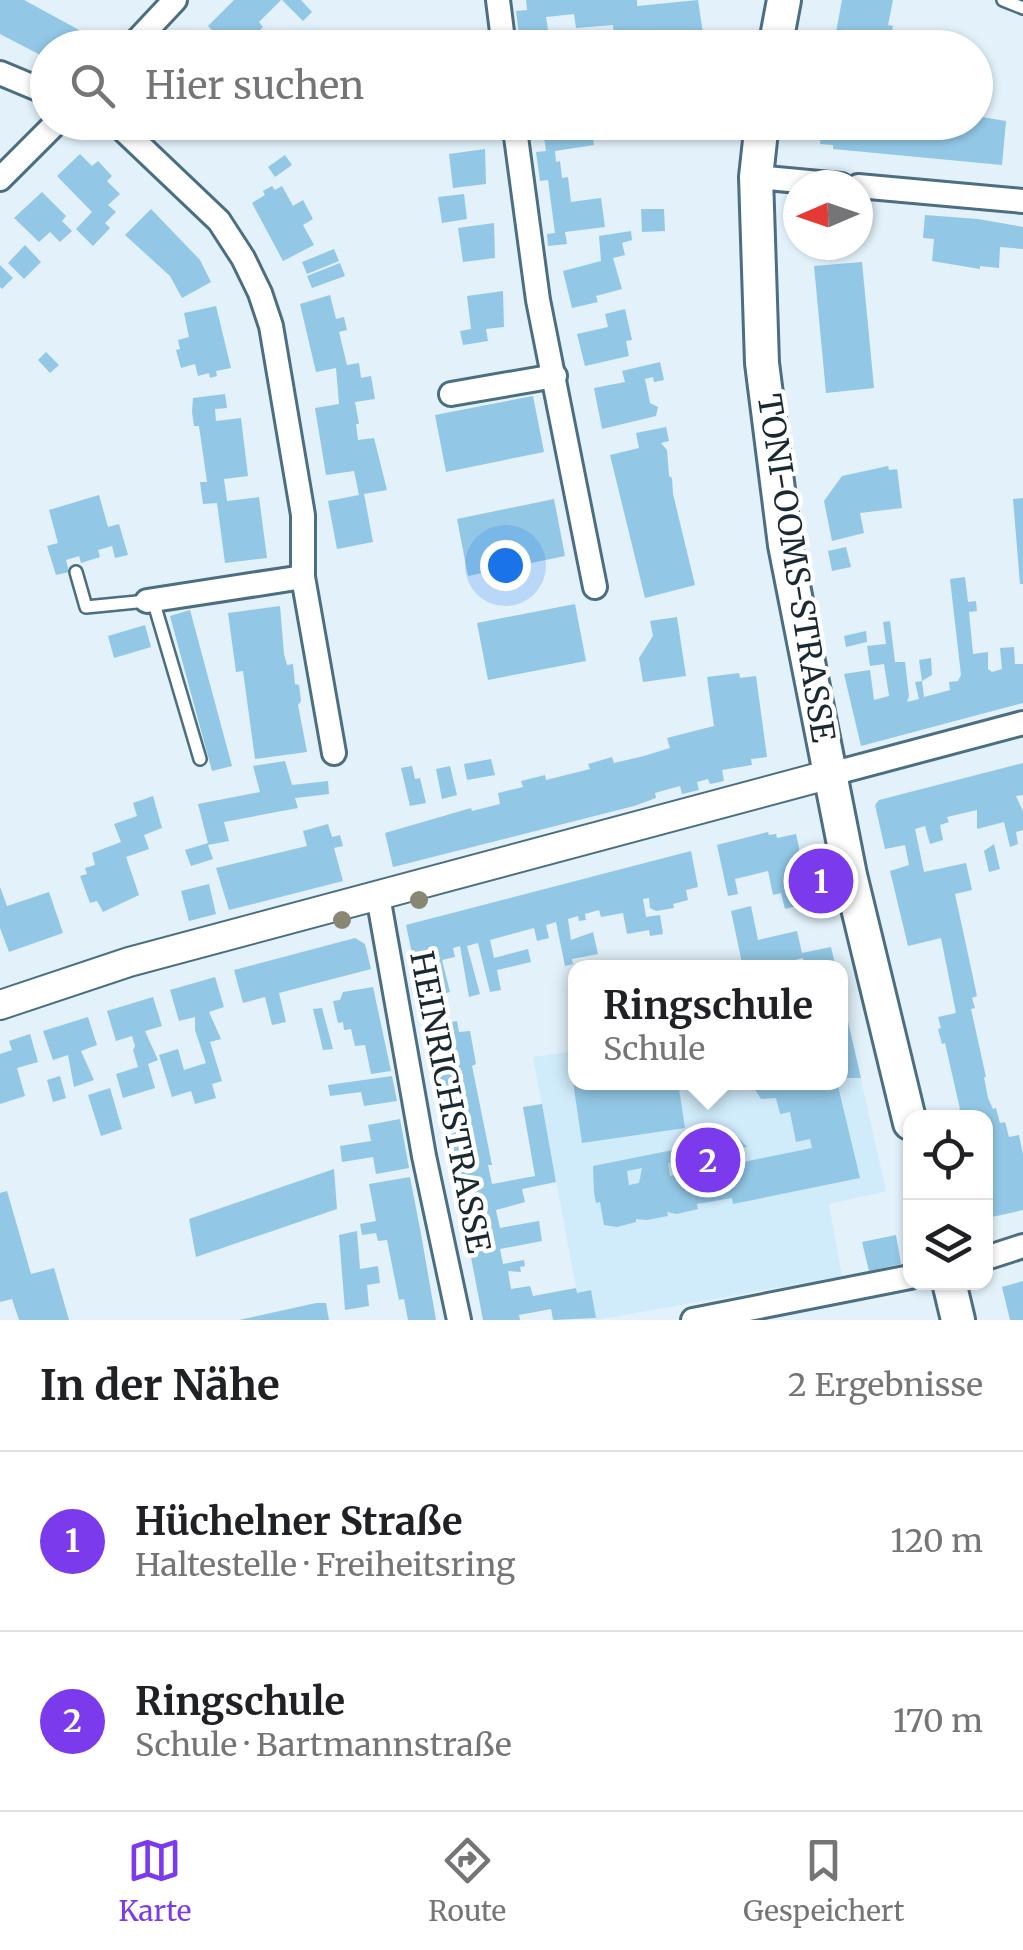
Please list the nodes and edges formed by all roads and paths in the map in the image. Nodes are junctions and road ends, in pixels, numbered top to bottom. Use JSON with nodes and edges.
{"nodes":[{"id":1,"x":175,"y":0,"type":"edge"},
{"id":2,"x":498,"y":0,"type":"edge"},
{"id":3,"x":784,"y":0,"type":"edge"},
{"id":4,"x":1003,"y":0,"type":"edge"},
{"id":5,"x":1023,"y":8,"type":"edge"},
{"id":6,"x":147,"y":30,"type":"edge"},
{"id":7,"x":502,"y":30,"type":"edge"},
{"id":8,"x":778,"y":30,"type":"edge"},
{"id":9,"x":0,"y":73,"type":"edge"},
{"id":10,"x":30,"y":86,"type":"edge"},
{"id":11,"x":40,"y":140,"type":"edge"},
{"id":12,"x":134,"y":140,"type":"edge"},
{"id":13,"x":516,"y":140,"type":"edge"},
{"id":14,"x":760,"y":140,"type":"edge"},
{"id":15,"x":756,"y":178,"type":"junction"},
{"id":16,"x":0,"y":179,"type":"edge"},
{"id":17,"x":783,"y":180,"type":"edge"},
{"id":18,"x":873,"y":187,"type":"edge"},
{"id":19,"x":1020,"y":194,"type":"edge"},
{"id":20,"x":555,"y":376,"type":"junction"},
{"id":21,"x":450,"y":394,"type":"dead end"},
{"id":22,"x":76,"y":572,"type":"dead end"},
{"id":23,"x":302,"y":577,"type":"junction"},
{"id":24,"x":595,"y":587,"type":"dead end"},
{"id":25,"x":150,"y":600,"type":"junction"},
{"id":26,"x":1023,"y":723,"type":"edge"},
{"id":27,"x":334,"y":754,"type":"dead end"},
{"id":28,"x":200,"y":760,"type":"dead end"},
{"id":29,"x":830,"y":774,"type":"junction"},
{"id":30,"x":378,"y":896,"type":"junction"},
{"id":31,"x":0,"y":1005,"type":"edge"},
{"id":32,"x":907,"y":1110,"type":"edge"},
{"id":33,"x":1023,"y":1246,"type":"edge"},
{"id":34,"x":993,"y":1256,"type":"edge"},
{"id":35,"x":903,"y":1278,"type":"edge"},
{"id":36,"x":951,"y":1290,"type":"edge"},
{"id":37,"x":460,"y":1320,"type":"edge"},
{"id":38,"x":693,"y":1320,"type":"edge"},
{"id":39,"x":958,"y":1320,"type":"edge"}],
"edges":[{"from":1,"to":6,"type":"street"},
{"from":2,"to":7,"type":"street"},
{"from":3,"to":8,"type":"main road"},
{"from":4,"to":5,"type":"lane"},
{"from":9,"to":10,"type":"street"},
{"from":11,"to":16,"type":"street"},
{"from":12,"to":23,"type":"street"},
{"from":13,"to":20,"type":"street"},
{"from":14,"to":15,"type":"main road","name":"TONI-OOMS-STRASSE"},
{"from":15,"to":17,"type":"street"},
{"from":15,"to":29,"type":"main road","name":"TONI-OOMS-STRASSE"},
{"from":18,"to":19,"type":"street"},
{"from":20,"to":21,"type":"street"},
{"from":20,"to":24,"type":"street"},
{"from":22,"to":25,"type":"lane"},
{"from":23,"to":25,"type":"street"},
{"from":23,"to":27,"type":"street"},
{"from":25,"to":28,"type":"lane"},
{"from":26,"to":29,"type":"street"},
{"from":29,"to":30,"type":"street"},
{"from":29,"to":32,"type":"main road","name":"TONI-OOMS-STRASSE"},
{"from":30,"to":31,"type":"street"},
{"from":30,"to":37,"type":"street","name":"HEINRICHSTRASSE"},
{"from":33,"to":34,"type":"street"},
{"from":35,"to":38,"type":"street"},
{"from":36,"to":39,"type":"main road"}]}
